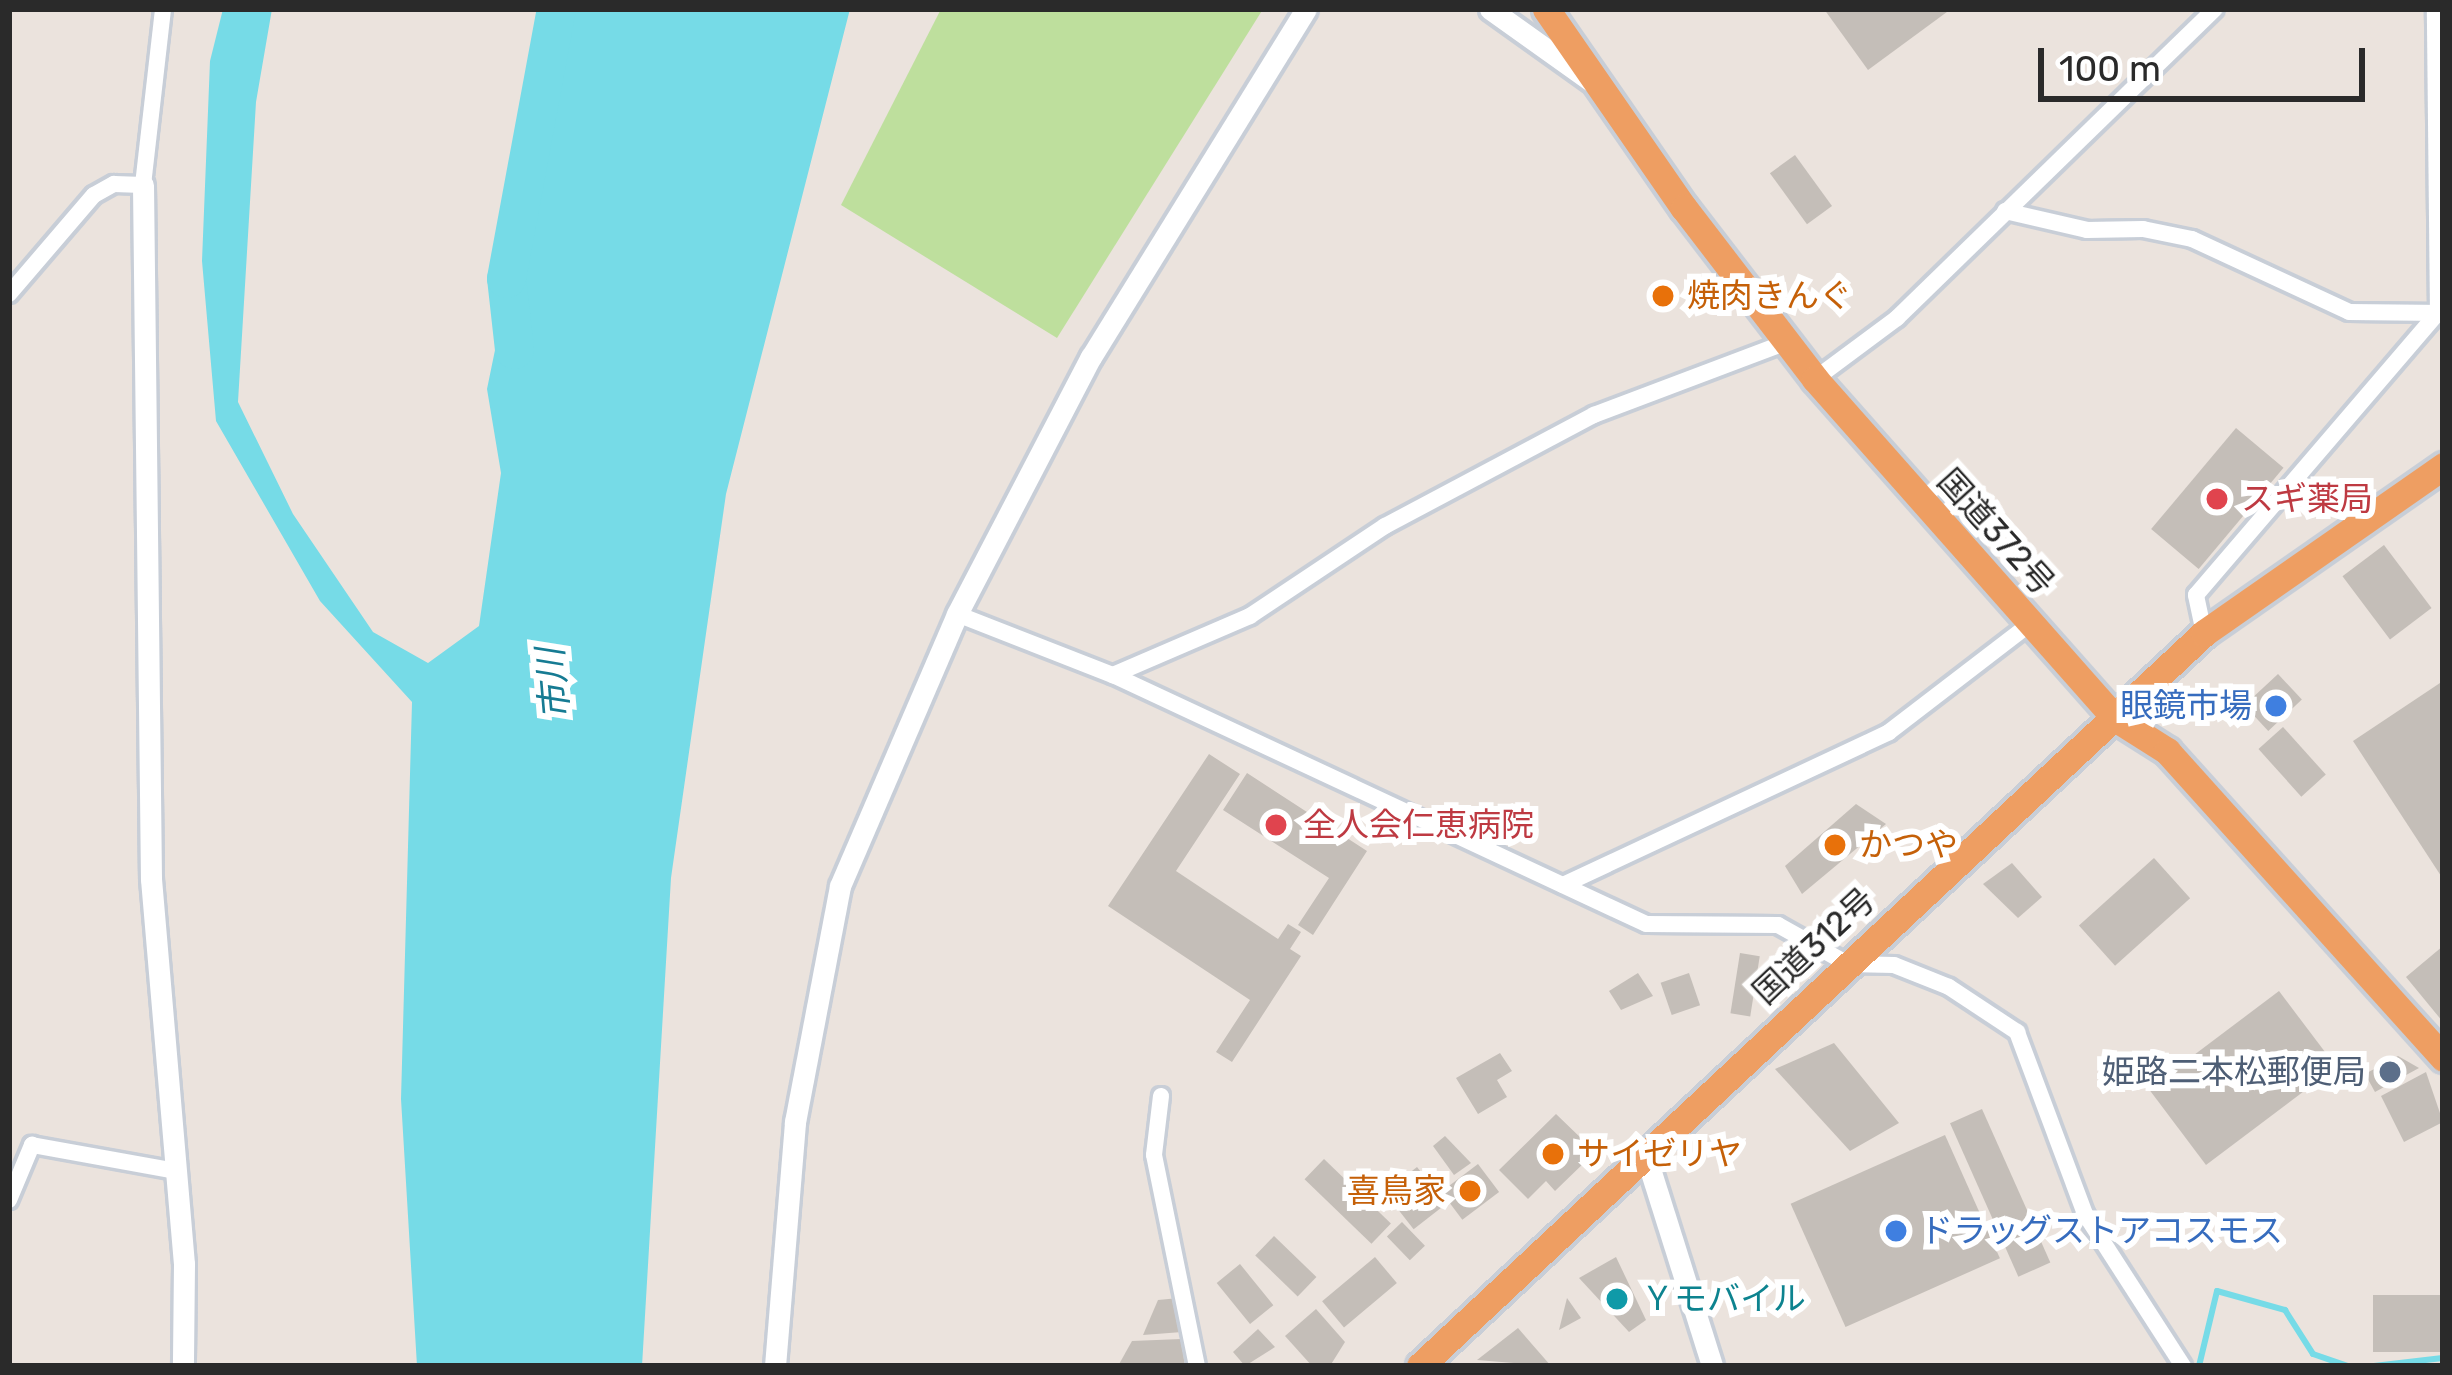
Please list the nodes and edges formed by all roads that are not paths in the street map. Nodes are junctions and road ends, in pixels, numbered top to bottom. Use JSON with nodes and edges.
{"nodes":[{"id":1,"x":163,"y":9,"type":"edge"},
{"id":2,"x":1306,"y":9,"type":"edge"},
{"id":3,"x":1490,"y":9,"type":"edge"},
{"id":4,"x":1546,"y":9,"type":"edge"},
{"id":5,"x":2215,"y":9,"type":"edge"},
{"id":6,"x":2435,"y":9,"type":"edge"},
{"id":7,"x":2440,"y":43,"type":"edge"},
{"id":8,"x":1592,"y":81,"type":"junction"},
{"id":9,"x":142,"y":185,"type":"junction"},
{"id":10,"x":2005,"y":211,"type":"junction"},
{"id":11,"x":9,"y":294,"type":"edge"},
{"id":12,"x":2441,"y":313,"type":"edge"},
{"id":13,"x":1785,"y":343,"type":"junction"},
{"id":14,"x":1815,"y":379,"type":"junction"},
{"id":15,"x":2443,"y":466,"type":"edge"},
{"id":16,"x":957,"y":614,"type":"junction"},
{"id":17,"x":2030,"y":624,"type":"junction"},
{"id":18,"x":2204,"y":633,"type":"junction"},
{"id":19,"x":1113,"y":675,"type":"junction"},
{"id":20,"x":2115,"y":718,"type":"junction"},
{"id":21,"x":1563,"y":885,"type":"junction"},
{"id":22,"x":1847,"y":964,"type":"junction"},
{"id":23,"x":2443,"y":1058,"type":"edge"},
{"id":24,"x":1161,"y":1096,"type":"dead end"},
{"id":25,"x":1645,"y":1153,"type":"junction"},
{"id":26,"x":177,"y":1171,"type":"junction"},
{"id":27,"x":9,"y":1200,"type":"edge"},
{"id":28,"x":183,"y":1366,"type":"edge"},
{"id":29,"x":775,"y":1366,"type":"edge"},
{"id":30,"x":1196,"y":1366,"type":"edge"},
{"id":31,"x":1420,"y":1366,"type":"edge"},
{"id":32,"x":1712,"y":1366,"type":"edge"},
{"id":33,"x":2183,"y":1366,"type":"edge"}],
"edges":[{"from":1,"to":9,"type":"street"},
{"from":2,"to":16,"type":"street"},
{"from":3,"to":8,"type":"street"},
{"from":4,"to":8,"type":"highway","name":"国道372号"},
{"from":5,"to":10,"type":"street"},
{"from":6,"to":7,"type":"street"},
{"from":7,"to":12,"type":"street"},
{"from":8,"to":13,"type":"highway","name":"国道372号"},
{"from":9,"to":11,"type":"street"},
{"from":9,"to":26,"type":"street"},
{"from":10,"to":12,"type":"street"},
{"from":10,"to":14,"type":"street"},
{"from":12,"to":18,"type":"street"},
{"from":13,"to":14,"type":"highway","name":"国道372号"},
{"from":13,"to":19,"type":"street"},
{"from":14,"to":17,"type":"highway","name":"国道372号"},
{"from":15,"to":18,"type":"highway","name":"国道312号"},
{"from":16,"to":19,"type":"street"},
{"from":16,"to":29,"type":"street"},
{"from":17,"to":20,"type":"highway","name":"国道372号"},
{"from":17,"to":21,"type":"street"},
{"from":18,"to":20,"type":"highway","name":"国道312号"},
{"from":19,"to":21,"type":"street"},
{"from":20,"to":22,"type":"highway","name":"国道312号"},
{"from":20,"to":23,"type":"highway","name":"国道372号"},
{"from":21,"to":22,"type":"street"},
{"from":22,"to":25,"type":"highway","name":"国道312号"},
{"from":22,"to":33,"type":"street"},
{"from":24,"to":30,"type":"street"},
{"from":25,"to":31,"type":"highway","name":"国道312号"},
{"from":25,"to":32,"type":"street"},
{"from":26,"to":27,"type":"street"},
{"from":26,"to":28,"type":"street"}]}
